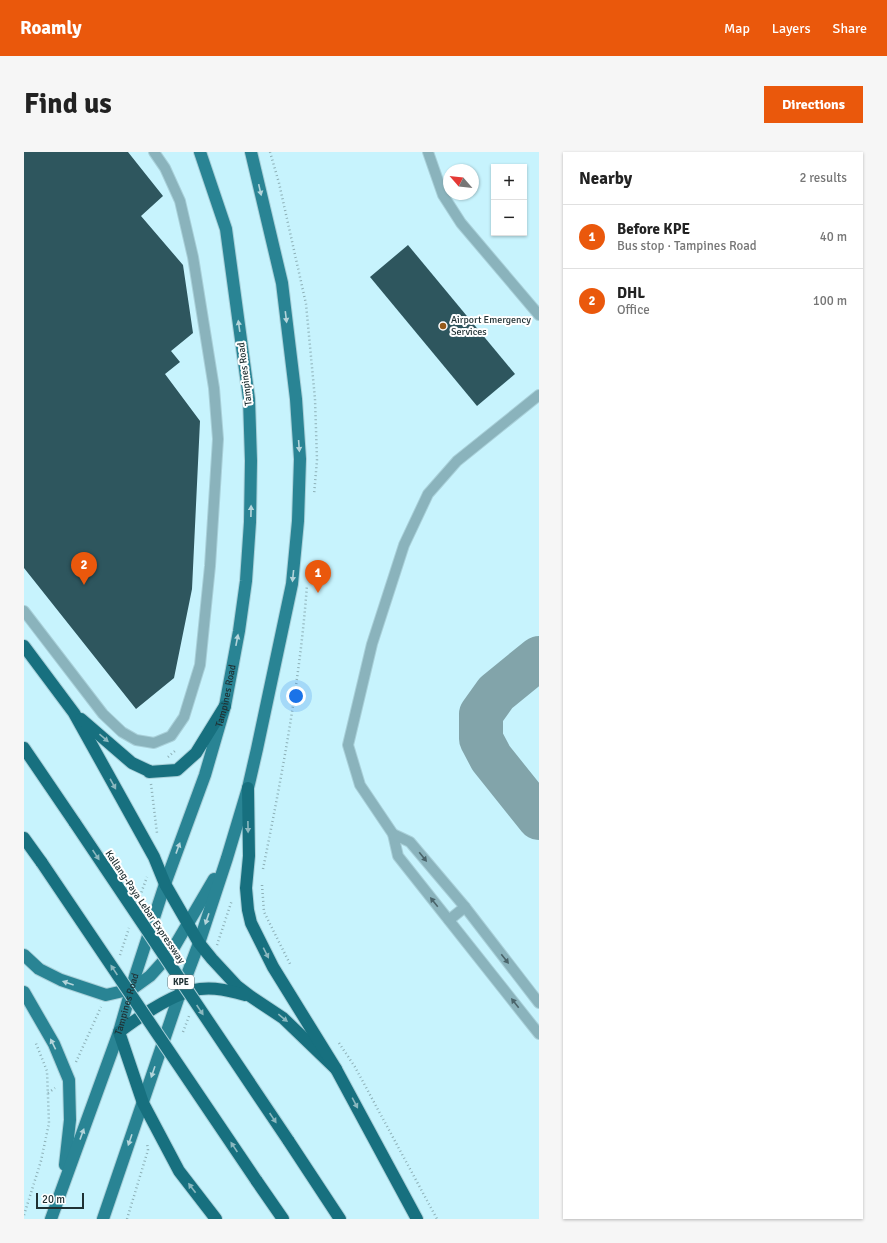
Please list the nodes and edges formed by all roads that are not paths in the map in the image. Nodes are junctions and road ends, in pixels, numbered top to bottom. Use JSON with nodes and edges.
{"nodes":[{"id":1,"x":154,"y":152,"type":"edge"},
{"id":2,"x":200,"y":152,"type":"edge"},
{"id":3,"x":250,"y":152,"type":"edge"},
{"id":4,"x":428,"y":152,"type":"edge"},
{"id":5,"x":539,"y":315,"type":"edge"},
{"id":6,"x":539,"y":395,"type":"edge"},
{"id":7,"x":24,"y":611,"type":"edge"},
{"id":8,"x":24,"y":646,"type":"edge"},
{"id":9,"x":225,"y":706,"type":"junction"},
{"id":10,"x":74,"y":713,"type":"junction"},
{"id":11,"x":24,"y":748,"type":"edge"},
{"id":12,"x":248,"y":788,"type":"junction"},
{"id":13,"x":393,"y":834,"type":"junction"},
{"id":14,"x":24,"y":838,"type":"edge"},
{"id":15,"x":227,"y":858,"type":"junction"},
{"id":16,"x":165,"y":884,"type":"junction"},
{"id":17,"x":465,"y":907,"type":"junction"},
{"id":18,"x":449,"y":920,"type":"junction"},
{"id":19,"x":188,"y":925,"type":"junction"},
{"id":20,"x":199,"y":943,"type":"junction"},
{"id":21,"x":24,"y":955,"type":"edge"},
{"id":22,"x":132,"y":989,"type":"junction"},
{"id":23,"x":24,"y":992,"type":"edge"},
{"id":24,"x":179,"y":996,"type":"junction"},
{"id":25,"x":250,"y":996,"type":"junction"},
{"id":26,"x":539,"y":1003,"type":"edge"},
{"id":27,"x":119,"y":1032,"type":"junction"},
{"id":28,"x":539,"y":1034,"type":"edge"},
{"id":29,"x":336,"y":1069,"type":"junction"},
{"id":30,"x":142,"y":1103,"type":"junction"},
{"id":31,"x":64,"y":1184,"type":"junction"},
{"id":32,"x":51,"y":1219,"type":"edge"},
{"id":33,"x":103,"y":1219,"type":"edge"},
{"id":34,"x":216,"y":1219,"type":"edge"},
{"id":35,"x":283,"y":1219,"type":"edge"},
{"id":36,"x":340,"y":1219,"type":"edge"},
{"id":37,"x":417,"y":1219,"type":"edge"}],
"edges":[{"from":1,"to":7,"type":"lane"},
{"from":9,"to":2,"type":"main road","name":"Tampines Road","one_way":true},
{"from":3,"to":12,"type":"main road","one_way":true},
{"from":4,"to":5,"type":"lane"},
{"from":6,"to":13,"type":"lane"},
{"from":8,"to":10,"type":"highway"},
{"from":10,"to":9,"type":"highway","one_way":true},
{"from":16,"to":9,"type":"main road","name":"Tampines Road","one_way":true},
{"from":10,"to":16,"type":"highway","one_way":true},
{"from":11,"to":36,"type":"highway","name":"Kallang-Paya Lebar Expressway","number":"KPE","one_way":true,"bridge":true},
{"from":12,"to":15,"type":"main road"},
{"from":12,"to":29,"type":"highway","one_way":true},
{"from":13,"to":17,"type":"lane","one_way":true},
{"from":18,"to":13,"type":"lane","one_way":true},
{"from":35,"to":14,"type":"highway","one_way":true,"bridge":true},
{"from":15,"to":19,"type":"main road"},
{"from":15,"to":20,"type":"main road","one_way":true},
{"from":16,"to":19,"type":"highway"},
{"from":16,"to":22,"type":"main road","name":"Tampines Road"},
{"from":17,"to":18,"type":"lane"},
{"from":17,"to":26,"type":"lane","one_way":true},
{"from":28,"to":18,"type":"lane","one_way":true},
{"from":19,"to":20,"type":"highway"},
{"from":19,"to":22,"type":"main road"},
{"from":20,"to":24,"type":"main road"},
{"from":20,"to":25,"type":"highway"},
{"from":22,"to":21,"type":"main road","one_way":true},
{"from":22,"to":27,"type":"main road","name":"Tampines Road"},
{"from":31,"to":23,"type":"main road","one_way":true},
{"from":24,"to":25,"type":"highway"},
{"from":24,"to":27,"type":"highway"},
{"from":24,"to":30,"type":"main road","one_way":true},
{"from":25,"to":29,"type":"highway","one_way":true},
{"from":27,"to":30,"type":"highway"},
{"from":31,"to":27,"type":"main road","name":"Tampines Road","one_way":true},
{"from":29,"to":37,"type":"highway","one_way":true},
{"from":30,"to":33,"type":"main road","one_way":true},
{"from":34,"to":30,"type":"highway","one_way":true},
{"from":31,"to":32,"type":"main road","name":"Tampines Road"}]}
